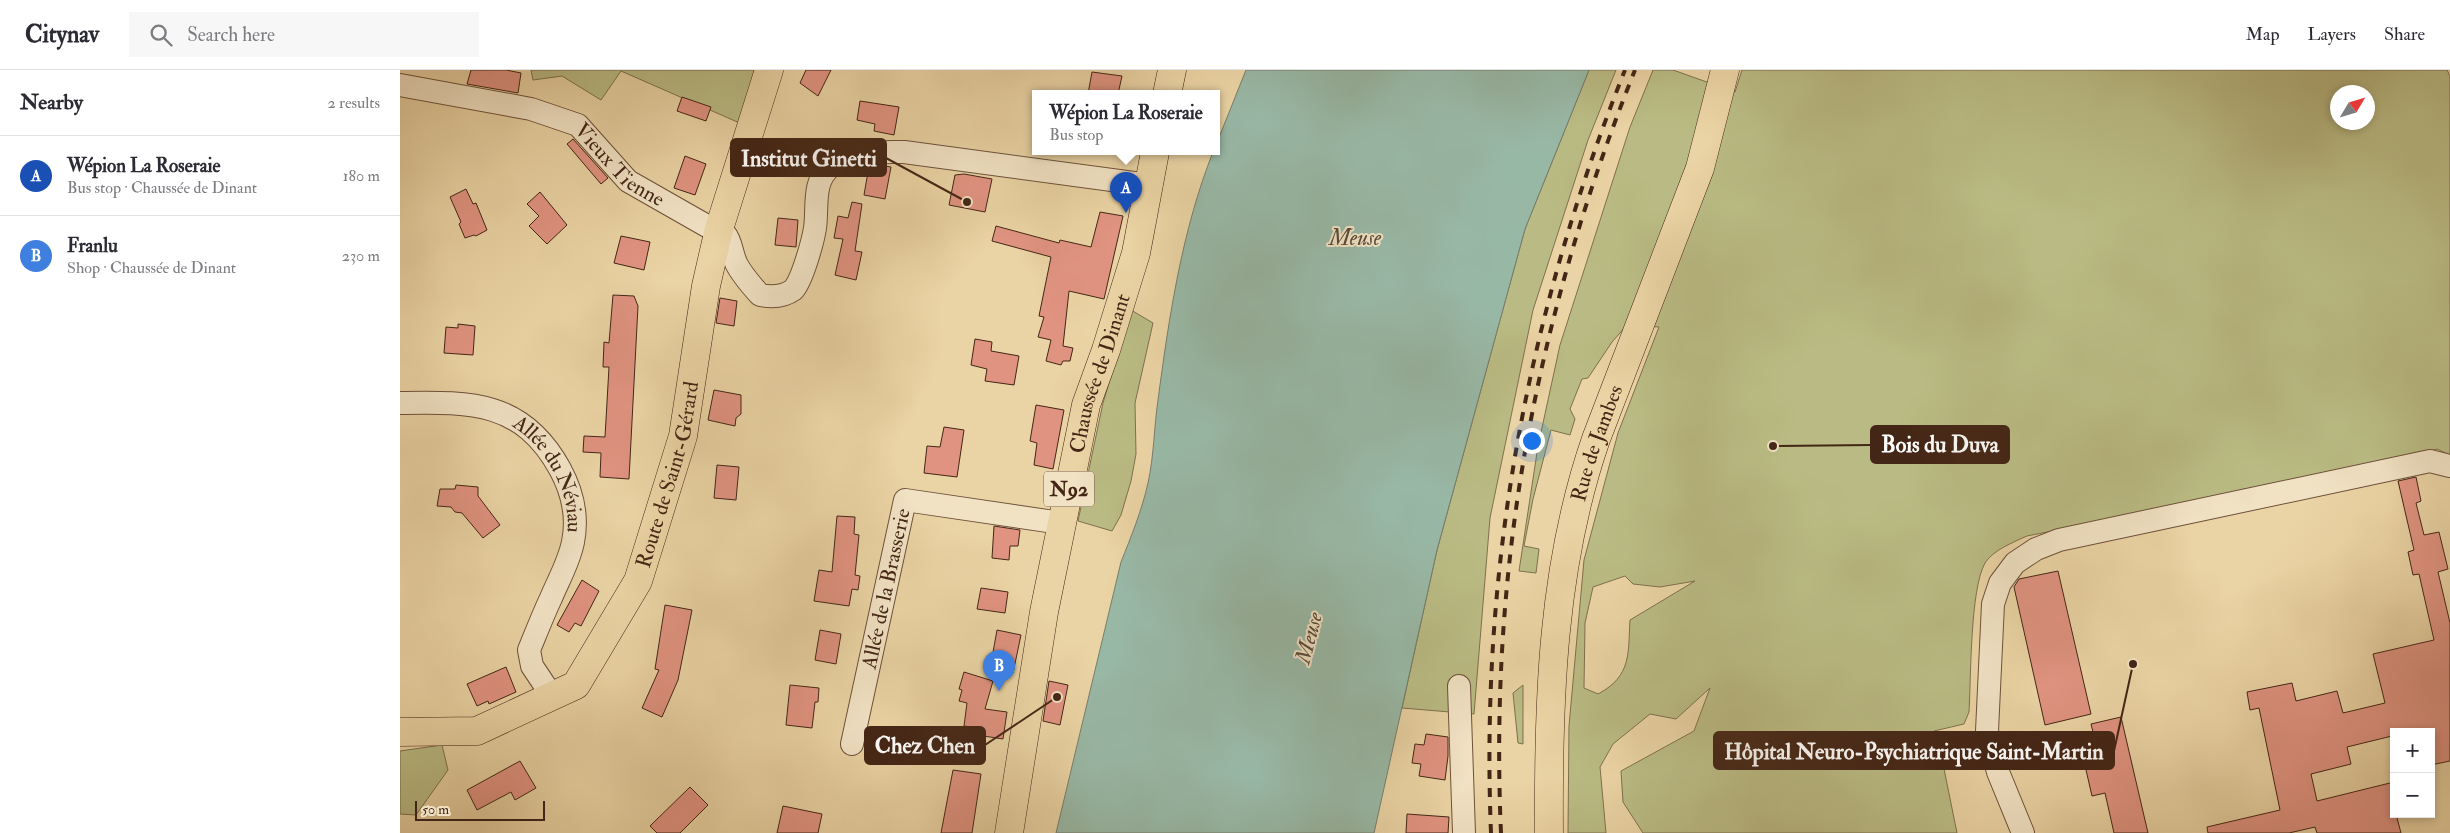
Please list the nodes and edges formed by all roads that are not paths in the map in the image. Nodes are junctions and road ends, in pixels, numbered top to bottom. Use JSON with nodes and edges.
{"nodes":[{"id":1,"x":769,"y":70,"type":"edge"},
{"id":2,"x":1172,"y":70,"type":"edge"},
{"id":3,"x":1725,"y":70,"type":"edge"},
{"id":4,"x":400,"y":85,"type":"edge"},
{"id":5,"x":1168,"y":90,"type":"edge"},
{"id":6,"x":1154,"y":155,"type":"edge"},
{"id":7,"x":1148,"y":185,"type":"junction"},
{"id":8,"x":719,"y":228,"type":"junction"},
{"id":9,"x":400,"y":402,"type":"edge"},
{"id":10,"x":2450,"y":466,"type":"edge"},
{"id":11,"x":1061,"y":523,"type":"junction"},
{"id":12,"x":1459,"y":686,"type":"dead end"},
{"id":13,"x":552,"y":696,"type":"junction"},
{"id":14,"x":400,"y":732,"type":"edge"},
{"id":15,"x":852,"y":744,"type":"dead end"},
{"id":16,"x":1009,"y":833,"type":"edge"},
{"id":17,"x":1464,"y":833,"type":"edge"},
{"id":18,"x":1548,"y":833,"type":"edge"},
{"id":19,"x":2023,"y":833,"type":"edge"}],
"edges":[{"from":1,"to":8,"type":"main road","name":"Route de Saint-Gérard"},
{"from":2,"to":5,"type":"main road"},
{"from":3,"to":18,"type":"main road","name":"Rue de Jambes"},
{"from":4,"to":8,"type":"street","name":"Vieux Tienne"},
{"from":6,"to":7,"type":"main road","name":"Chaussée de Dinant","number":"N92"},
{"from":7,"to":8,"type":"street"},
{"from":7,"to":11,"type":"main road","name":"Chaussée de Dinant","number":"N92"},
{"from":8,"to":13,"type":"main road","name":"Route de Saint-Gérard"},
{"from":9,"to":13,"type":"street","name":"Allée du Néviau"},
{"from":10,"to":19,"type":"street"},
{"from":11,"to":15,"type":"street","name":"Allée de la Brasserie"},
{"from":11,"to":16,"type":"main road","name":"Chaussée de Dinant","number":"N92"},
{"from":12,"to":17,"type":"street"},
{"from":13,"to":14,"type":"main road","name":"Route de Saint-Gérard"}]}
